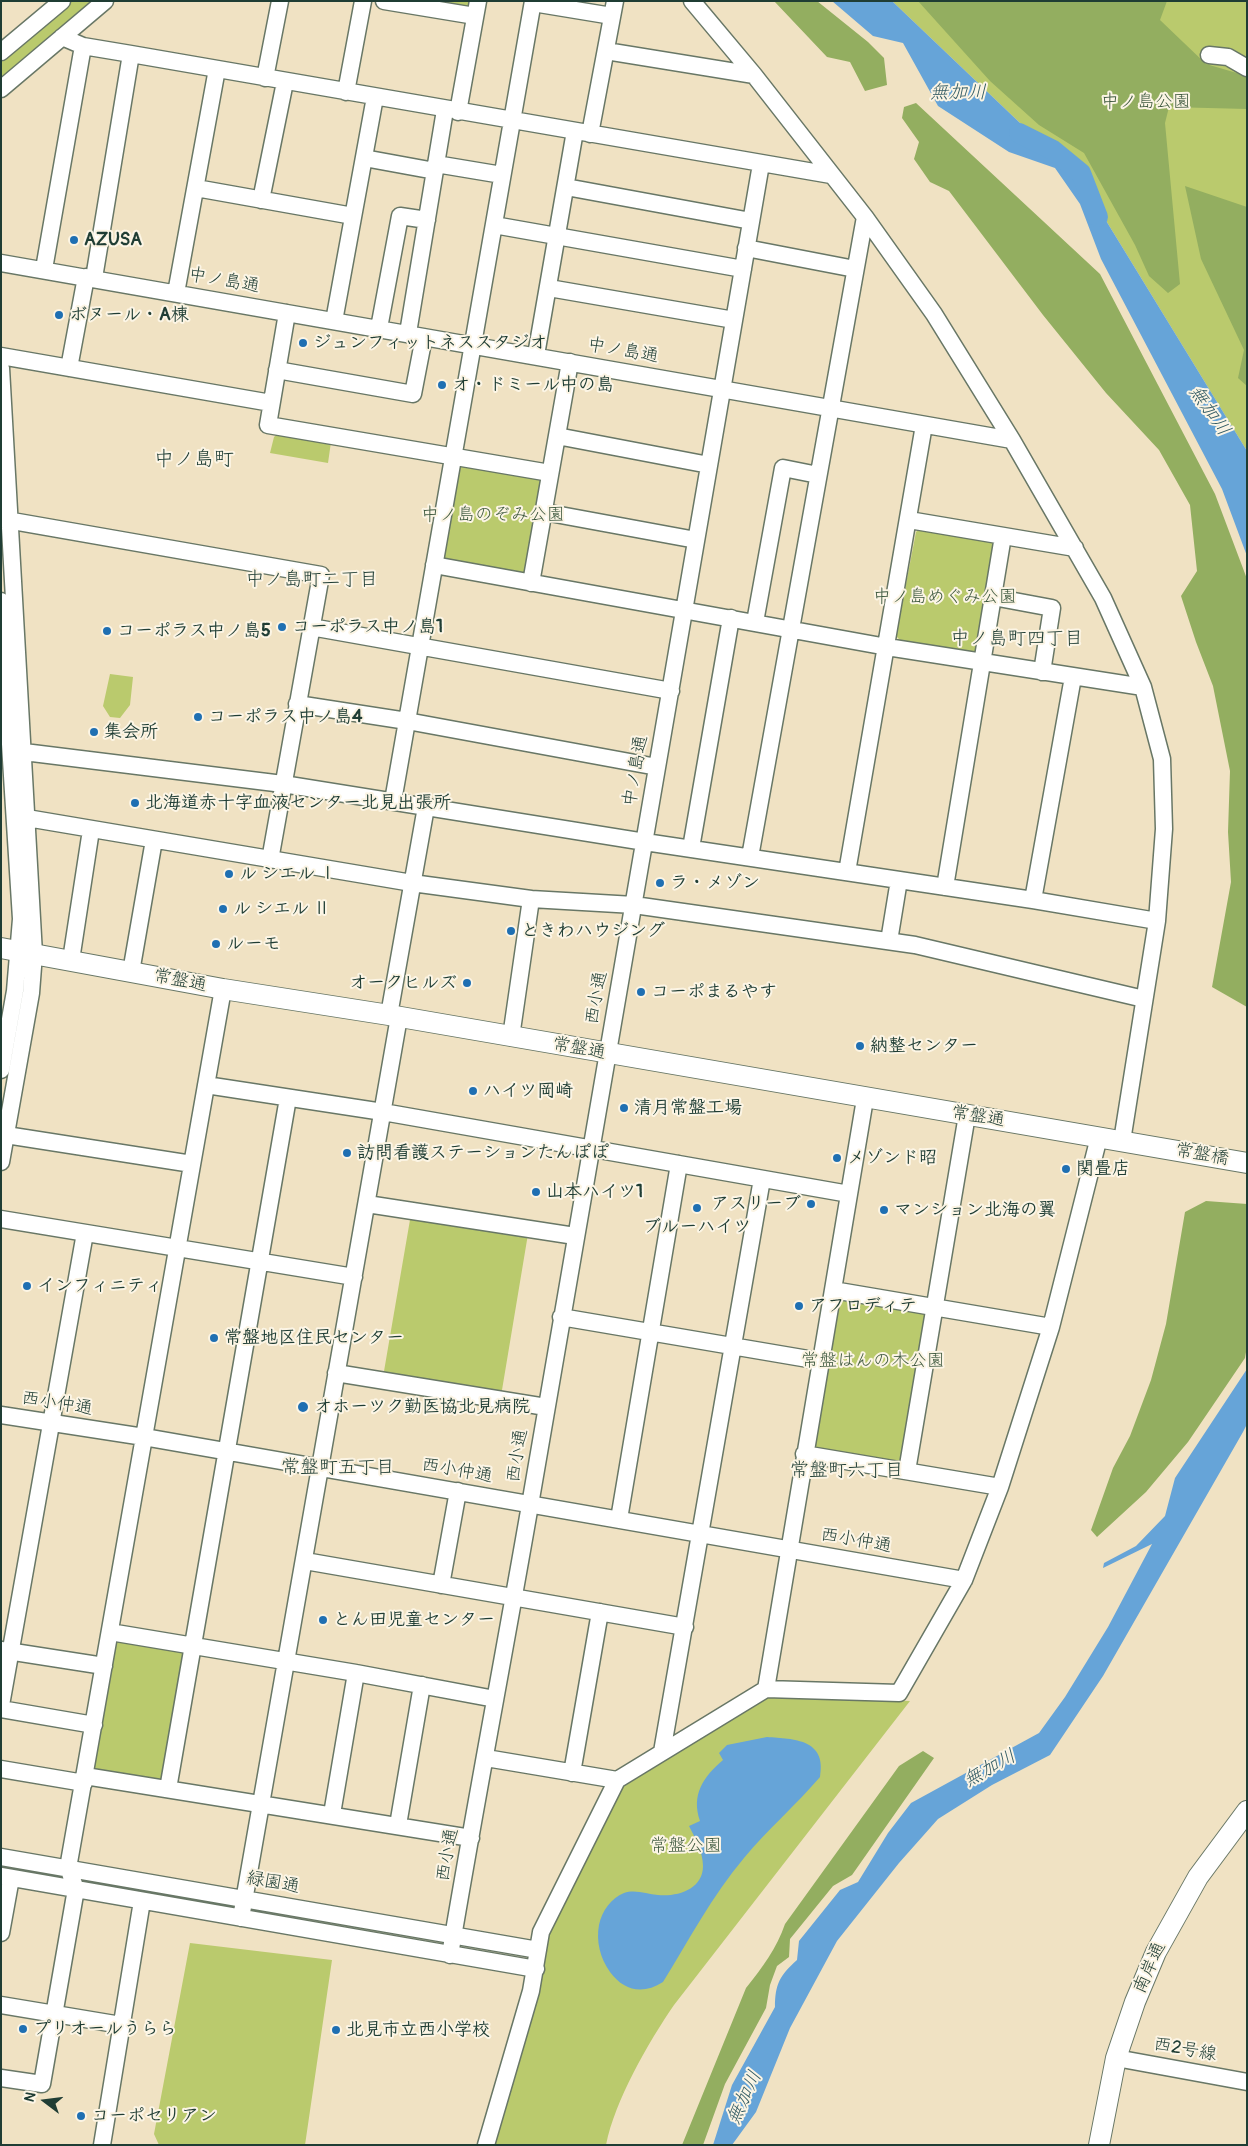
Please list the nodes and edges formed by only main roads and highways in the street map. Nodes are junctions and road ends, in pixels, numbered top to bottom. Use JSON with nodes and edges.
{"nodes":[{"id":1,"x":18,"y":951,"type":"edge"},
{"id":2,"x":1157,"y":1147,"type":"joint"},
{"id":3,"x":1247,"y":1163,"type":"edge"},
{"id":4,"x":1247,"y":1810,"type":"edge"},
{"id":5,"x":1099,"y":2145,"type":"edge"}],
"edges":[{"from":1,"to":2,"type":"main road","name":"常盤通"},
{"from":2,"to":3,"type":"main road","name":"常盤橋"},
{"from":4,"to":5,"type":"main road","name":"南岸通"}]}
